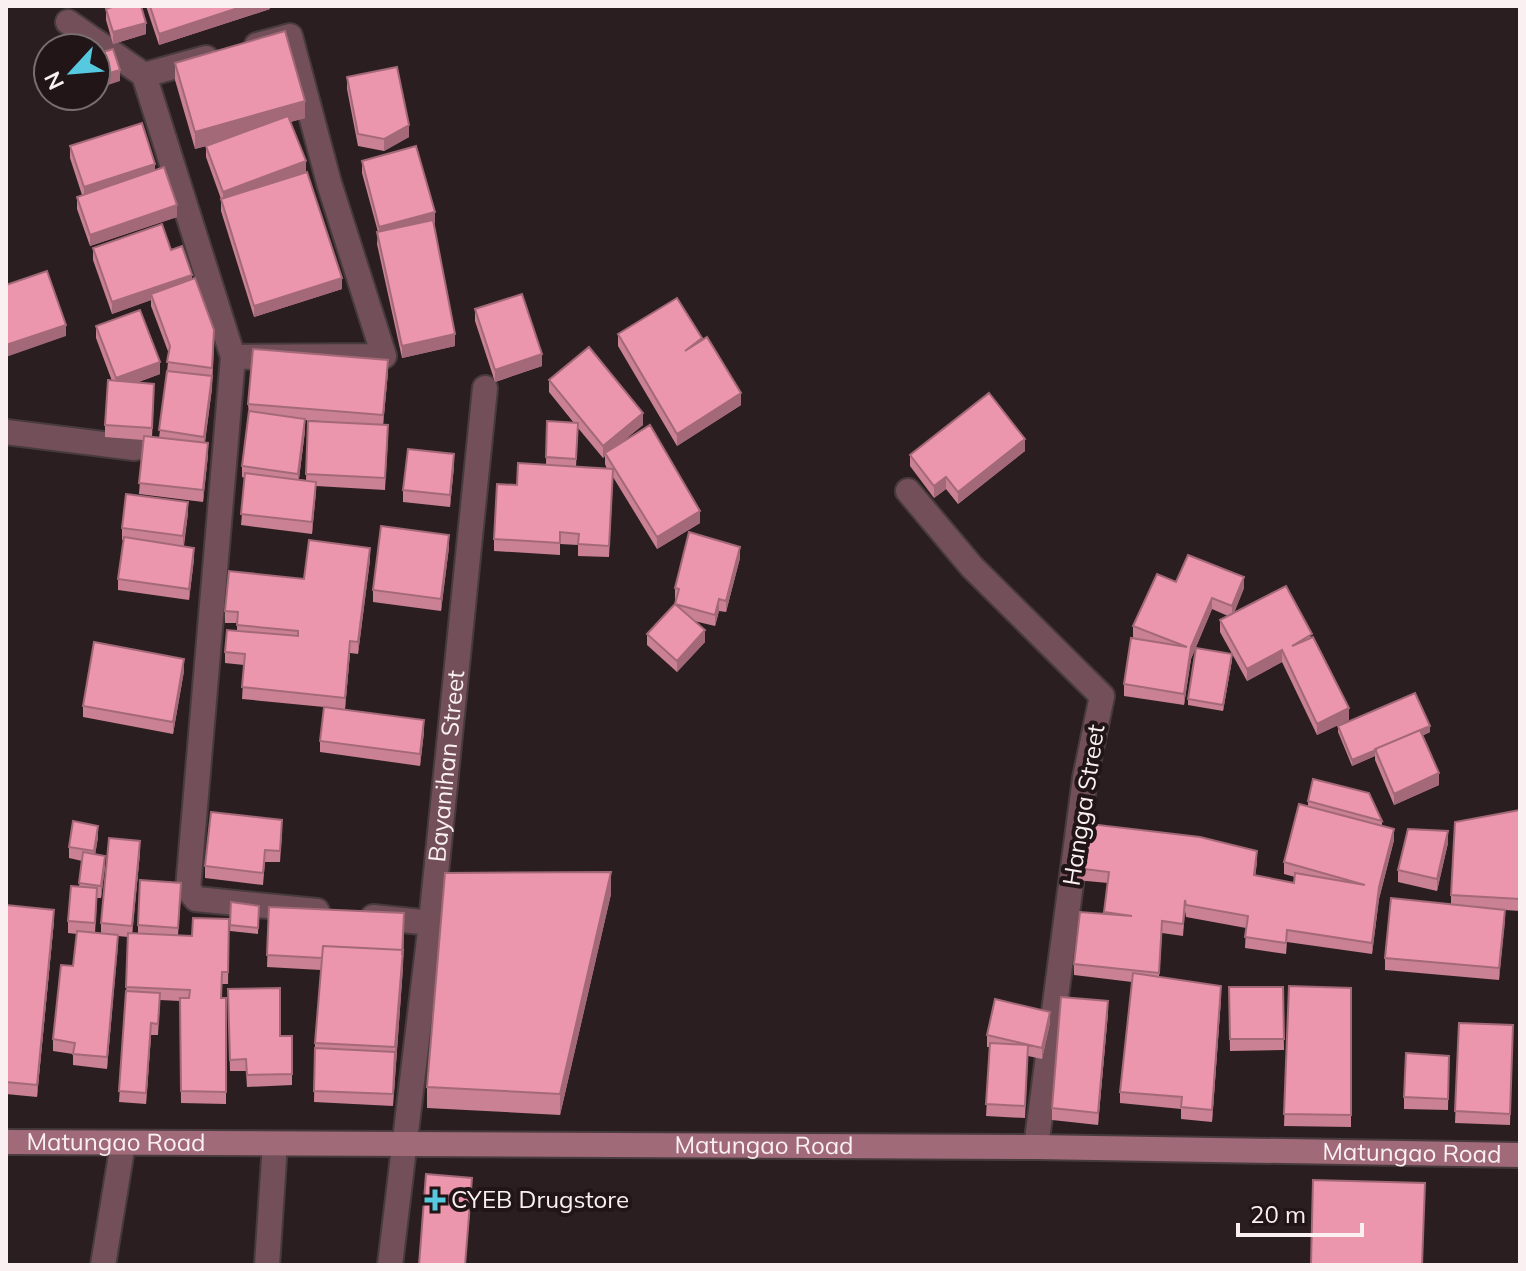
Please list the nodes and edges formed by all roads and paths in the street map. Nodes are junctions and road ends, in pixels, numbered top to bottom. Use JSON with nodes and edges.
{"nodes":[{"id":1,"x":68,"y":22,"type":"dead end"},
{"id":2,"x":144,"y":75,"type":"junction"},
{"id":3,"x":233,"y":357,"type":"junction"},
{"id":4,"x":485,"y":388,"type":"dead end"},
{"id":5,"x":6,"y":432,"type":"edge"},
{"id":6,"x":135,"y":448,"type":"edge"},
{"id":7,"x":908,"y":491,"type":"dead end"},
{"id":8,"x":431,"y":923,"type":"junction"},
{"id":9,"x":6,"y":1142,"type":"edge"},
{"id":10,"x":123,"y":1143,"type":"junction"},
{"id":11,"x":275,"y":1144,"type":"junction"},
{"id":12,"x":406,"y":1144,"type":"junction"},
{"id":13,"x":1036,"y":1147,"type":"junction"},
{"id":14,"x":1520,"y":1155,"type":"edge"},
{"id":15,"x":103,"y":1265,"type":"edge"},
{"id":16,"x":267,"y":1265,"type":"edge"},
{"id":17,"x":390,"y":1265,"type":"edge"}],
"edges":[{"from":1,"to":2,"type":"street"},
{"from":2,"to":3,"type":"street"},
{"from":2,"to":3,"type":"street"},
{"from":3,"to":8,"type":"street"},
{"from":4,"to":8,"type":"street","name":"Bayanihan Street"},
{"from":5,"to":6,"type":"street"},
{"from":7,"to":13,"type":"street","name":"Hangga Street"},
{"from":8,"to":12,"type":"street","name":"Bayanihan Street"},
{"from":9,"to":10,"type":"main road","name":"Matungao Road"},
{"from":10,"to":11,"type":"main road","name":"Matungao Road"},
{"from":10,"to":15,"type":"street"},
{"from":11,"to":12,"type":"main road","name":"Matungao Road"},
{"from":11,"to":16,"type":"street"},
{"from":12,"to":13,"type":"main road","name":"Matungao Road"},
{"from":12,"to":17,"type":"street","name":"Bayanihan Street"},
{"from":13,"to":14,"type":"main road","name":"Matungao Road"}]}
